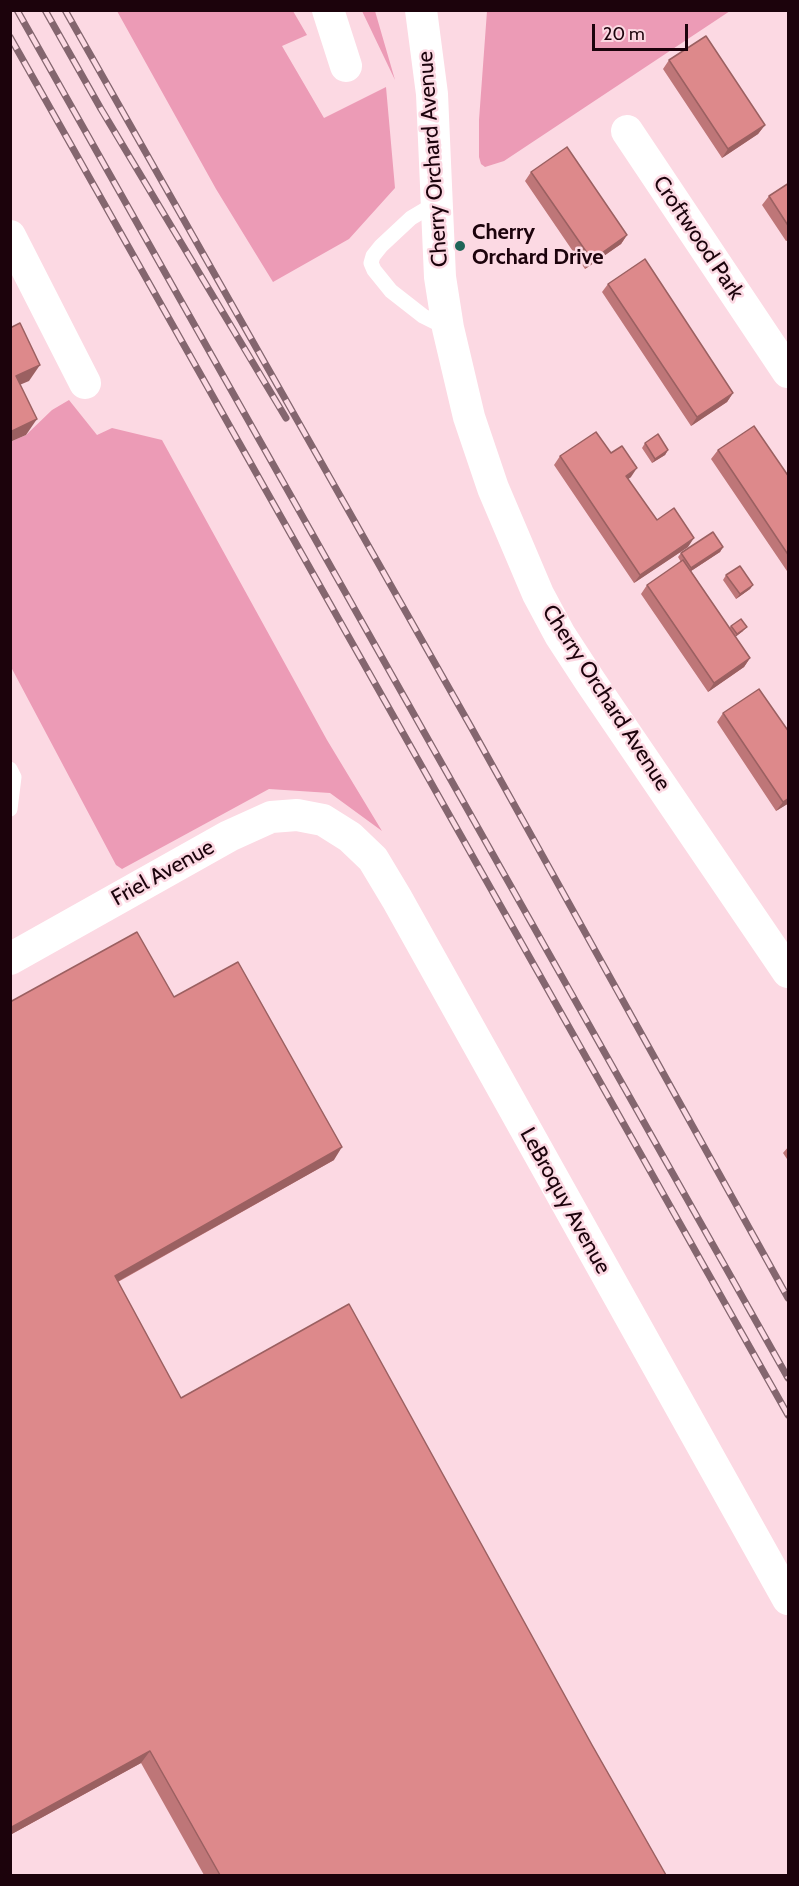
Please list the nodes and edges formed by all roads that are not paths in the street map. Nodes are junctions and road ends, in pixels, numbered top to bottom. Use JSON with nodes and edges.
{"nodes":[{"id":1,"x":328,"y":10,"type":"edge"},
{"id":2,"x":421,"y":10,"type":"edge"},
{"id":3,"x":346,"y":66,"type":"dead end"},
{"id":4,"x":627,"y":131,"type":"dead end"},
{"id":5,"x":438,"y":202,"type":"junction"},
{"id":6,"x":10,"y":236,"type":"edge"},
{"id":7,"x":448,"y":328,"type":"junction"},
{"id":8,"x":779,"y":338,"type":"edge"},
{"id":9,"x":789,"y":372,"type":"edge"},
{"id":10,"x":85,"y":382,"type":"dead end"},
{"id":11,"x":10,"y":769,"type":"edge"},
{"id":12,"x":10,"y":809,"type":"edge"},
{"id":13,"x":323,"y":820,"type":"joint"},
{"id":14,"x":10,"y":959,"type":"edge"},
{"id":15,"x":789,"y":972,"type":"edge"},
{"id":16,"x":789,"y":1599,"type":"edge"}],
"edges":[{"from":1,"to":3,"type":"street"},
{"from":2,"to":5,"type":"street","name":"Cherry Orchard Avenue"},
{"from":4,"to":8,"type":"street","name":"Croftwood Park"},
{"from":5,"to":7,"type":"street","name":"Cherry Orchard Avenue"},
{"from":5,"to":7,"type":"lane"},
{"from":6,"to":10,"type":"street"},
{"from":7,"to":15,"type":"street","name":"Cherry Orchard Avenue"},
{"from":8,"to":9,"type":"street","name":"Croftwood Park"},
{"from":11,"to":12,"type":"lane"},
{"from":13,"to":14,"type":"street","name":"Friel Avenue"},
{"from":13,"to":16,"type":"street","name":"LeBroquy Avenue"}]}
